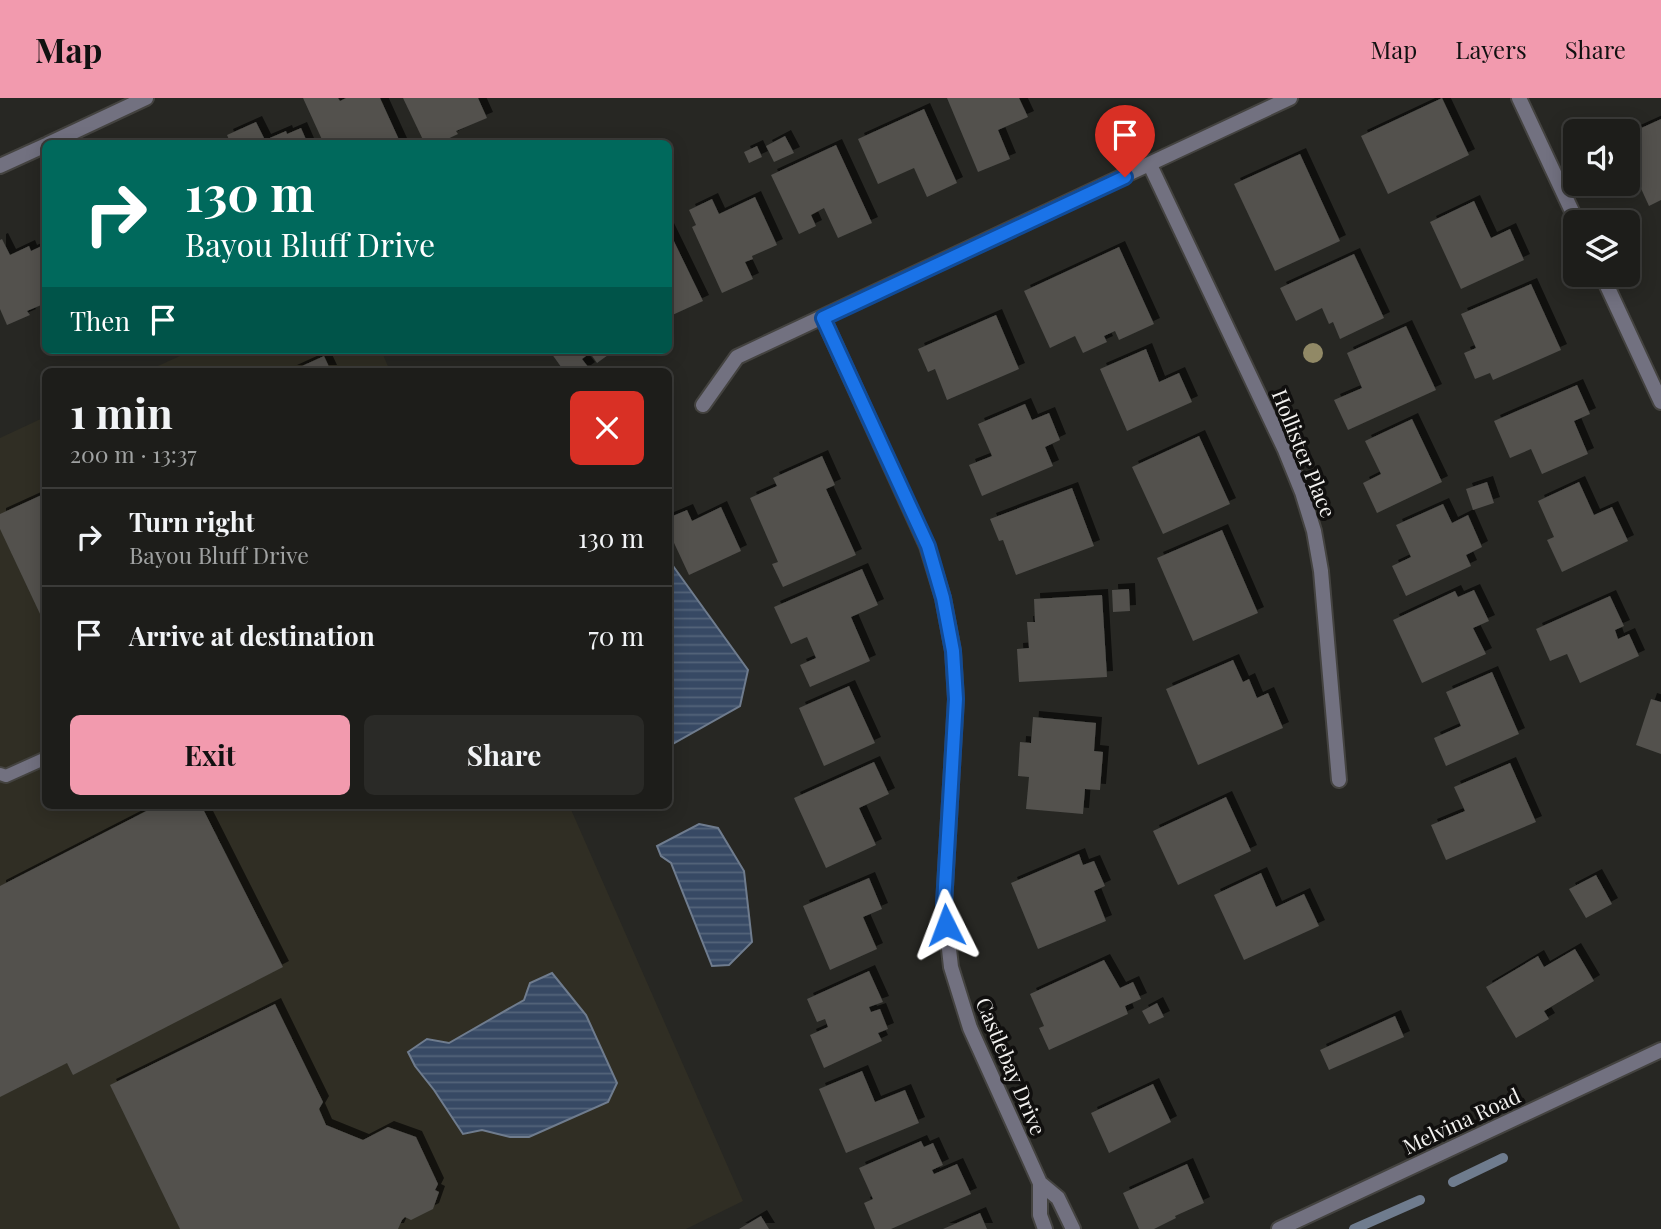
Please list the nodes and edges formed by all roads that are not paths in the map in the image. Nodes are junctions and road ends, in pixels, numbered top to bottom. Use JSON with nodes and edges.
{"nodes":[{"id":1,"x":146,"y":98,"type":"edge"},
{"id":2,"x":1290,"y":98,"type":"edge"},
{"id":3,"x":1519,"y":98,"type":"edge"},
{"id":4,"x":56,"y":140,"type":"edge"},
{"id":5,"x":42,"y":146,"type":"edge"},
{"id":6,"x":1150,"y":165,"type":"junction"},
{"id":7,"x":0,"y":166,"type":"edge"},
{"id":8,"x":1571,"y":210,"type":"edge"},
{"id":9,"x":1607,"y":287,"type":"edge"},
{"id":10,"x":823,"y":318,"type":"junction"},
{"id":11,"x":1661,"y":402,"type":"edge"},
{"id":12,"x":704,"y":405,"type":"dead end"},
{"id":13,"x":42,"y":760,"type":"edge"},
{"id":14,"x":0,"y":774,"type":"edge"},
{"id":15,"x":1339,"y":780,"type":"dead end"},
{"id":16,"x":1661,"y":1050,"type":"edge"},
{"id":17,"x":1040,"y":1183,"type":"junction"},
{"id":18,"x":1045,"y":1229,"type":"edge"},
{"id":19,"x":1073,"y":1229,"type":"edge"},
{"id":20,"x":1279,"y":1229,"type":"edge"}],
"edges":[{"from":1,"to":4,"type":"street"},
{"from":2,"to":6,"type":"street"},
{"from":3,"to":8,"type":"street"},
{"from":5,"to":7,"type":"street"},
{"from":6,"to":10,"type":"street"},
{"from":6,"to":15,"type":"street","name":"Hollister Place"},
{"from":9,"to":11,"type":"street"},
{"from":10,"to":12,"type":"street"},
{"from":10,"to":17,"type":"street","name":"Castlebay Drive"},
{"from":13,"to":14,"type":"lane"},
{"from":16,"to":20,"type":"street","name":"Melvina Road"},
{"from":17,"to":18,"type":"street","name":"Castlebay Drive"},
{"from":17,"to":19,"type":"street","name":"Castlebay Drive"}]}
